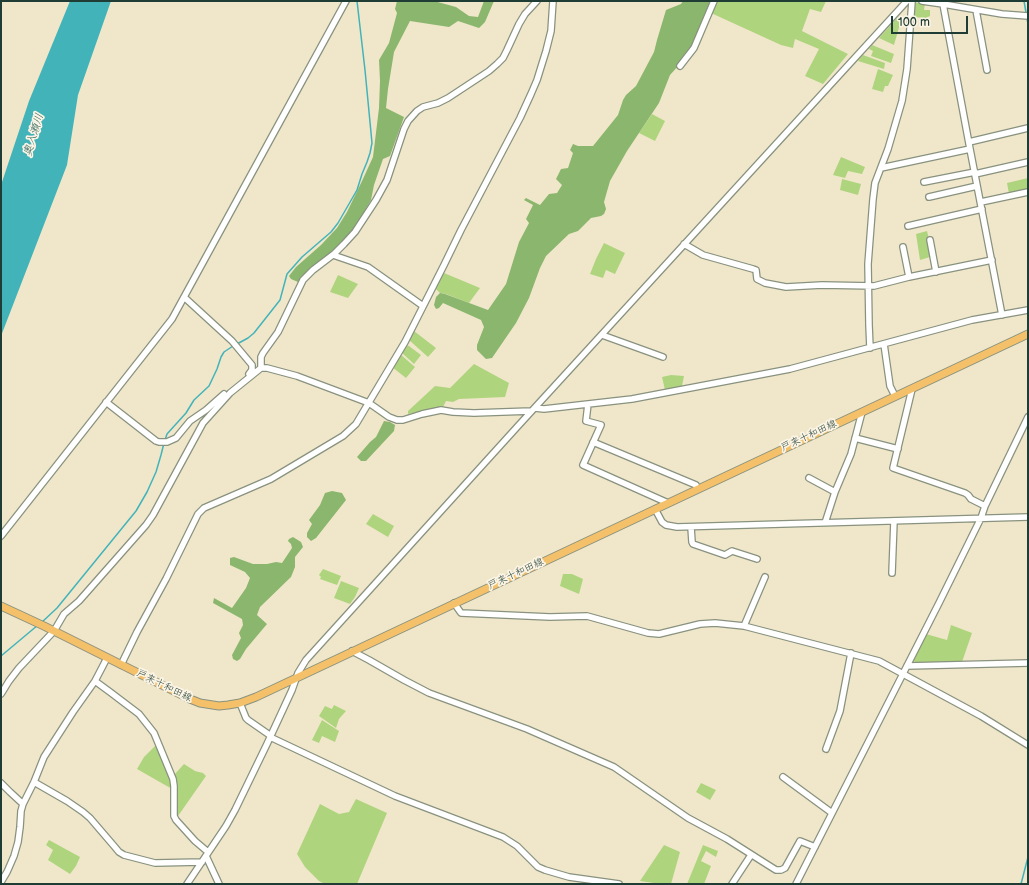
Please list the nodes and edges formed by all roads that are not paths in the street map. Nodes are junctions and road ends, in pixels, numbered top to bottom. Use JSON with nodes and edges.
{"nodes":[{"id":1,"x":346,"y":1,"type":"edge"},
{"id":2,"x":537,"y":1,"type":"edge"},
{"id":3,"x":553,"y":1,"type":"edge"},
{"id":4,"x":714,"y":1,"type":"edge"},
{"id":5,"x":907,"y":1,"type":"edge"},
{"id":6,"x":912,"y":1,"type":"edge"},
{"id":7,"x":922,"y":1,"type":"edge"},
{"id":8,"x":943,"y":4,"type":"junction"},
{"id":9,"x":976,"y":10,"type":"junction"},
{"id":10,"x":1026,"y":16,"type":"edge"},
{"id":11,"x":680,"y":66,"type":"dead end"},
{"id":12,"x":987,"y":70,"type":"dead end"},
{"id":13,"x":1028,"y":128,"type":"edge"},
{"id":14,"x":969,"y":142,"type":"junction"},
{"id":15,"x":970,"y":149,"type":"junction"},
{"id":16,"x":1028,"y":162,"type":"edge"},
{"id":17,"x":881,"y":168,"type":"junction"},
{"id":18,"x":975,"y":173,"type":"junction"},
{"id":19,"x":924,"y":182,"type":"dead end"},
{"id":20,"x":977,"y":186,"type":"junction"},
{"id":21,"x":1028,"y":192,"type":"edge"},
{"id":22,"x":929,"y":197,"type":"dead end"},
{"id":23,"x":980,"y":202,"type":"junction"},
{"id":24,"x":982,"y":209,"type":"junction"},
{"id":25,"x":908,"y":226,"type":"dead end"},
{"id":26,"x":930,"y":240,"type":"dead end"},
{"id":27,"x":684,"y":244,"type":"junction"},
{"id":28,"x":903,"y":248,"type":"dead end"},
{"id":29,"x":334,"y":255,"type":"junction"},
{"id":30,"x":992,"y":260,"type":"junction"},
{"id":31,"x":936,"y":272,"type":"junction"},
{"id":32,"x":909,"y":277,"type":"junction"},
{"id":33,"x":868,"y":286,"type":"junction"},
{"id":34,"x":184,"y":297,"type":"junction"},
{"id":35,"x":424,"y":306,"type":"junction"},
{"id":36,"x":1028,"y":310,"type":"edge"},
{"id":37,"x":1002,"y":315,"type":"junction"},
{"id":38,"x":602,"y":334,"type":"junction"},
{"id":39,"x":1028,"y":334,"type":"edge"},
{"id":40,"x":884,"y":344,"type":"junction"},
{"id":41,"x":870,"y":348,"type":"junction"},
{"id":42,"x":662,"y":357,"type":"dead end"},
{"id":43,"x":261,"y":368,"type":"junction"},
{"id":44,"x":244,"y":381,"type":"junction"},
{"id":45,"x":912,"y":389,"type":"junction"},
{"id":46,"x":232,"y":391,"type":"junction"},
{"id":47,"x":895,"y":396,"type":"junction"},
{"id":48,"x":106,"y":402,"type":"junction"},
{"id":49,"x":369,"y":402,"type":"junction"},
{"id":50,"x":588,"y":404,"type":"junction"},
{"id":51,"x":533,"y":410,"type":"junction"},
{"id":52,"x":862,"y":412,"type":"junction"},
{"id":53,"x":1028,"y":417,"type":"edge"},
{"id":54,"x":855,"y":438,"type":"junction"},
{"id":55,"x":593,"y":442,"type":"junction"},
{"id":56,"x":898,"y":449,"type":"junction"},
{"id":57,"x":809,"y":478,"type":"dead end"},
{"id":58,"x":697,"y":489,"type":"junction"},
{"id":59,"x":835,"y":492,"type":"junction"},
{"id":60,"x":668,"y":503,"type":"junction"},
{"id":61,"x":985,"y":506,"type":"junction"},
{"id":62,"x":655,"y":509,"type":"junction"},
{"id":63,"x":1028,"y":517,"type":"edge"},
{"id":64,"x":981,"y":518,"type":"junction"},
{"id":65,"x":894,"y":521,"type":"junction"},
{"id":66,"x":825,"y":522,"type":"junction"},
{"id":67,"x":692,"y":527,"type":"junction"},
{"id":68,"x":1,"y":536,"type":"edge"},
{"id":69,"x":757,"y":559,"type":"dead end"},
{"id":70,"x":892,"y":573,"type":"dead end"},
{"id":71,"x":765,"y":577,"type":"dead end"},
{"id":72,"x":454,"y":603,"type":"junction"},
{"id":73,"x":1,"y":606,"type":"edge"},
{"id":74,"x":744,"y":626,"type":"junction"},
{"id":75,"x":54,"y":632,"type":"junction"},
{"id":76,"x":352,"y":651,"type":"junction"},
{"id":77,"x":851,"y":653,"type":"junction"},
{"id":78,"x":107,"y":658,"type":"junction"},
{"id":79,"x":1028,"y":663,"type":"edge"},
{"id":80,"x":121,"y":665,"type":"junction"},
{"id":81,"x":907,"y":666,"type":"junction"},
{"id":82,"x":902,"y":674,"type":"junction"},
{"id":83,"x":295,"y":678,"type":"junction"},
{"id":84,"x":95,"y":681,"type":"junction"},
{"id":85,"x":1,"y":694,"type":"edge"},
{"id":86,"x":240,"y":703,"type":"junction"},
{"id":87,"x":271,"y":737,"type":"junction"},
{"id":88,"x":1028,"y":745,"type":"edge"},
{"id":89,"x":826,"y":749,"type":"dead end"},
{"id":90,"x":783,"y":777,"type":"dead end"},
{"id":91,"x":34,"y":782,"type":"junction"},
{"id":92,"x":1,"y":783,"type":"edge"},
{"id":93,"x":23,"y":804,"type":"junction"},
{"id":94,"x":832,"y":813,"type":"junction"},
{"id":95,"x":815,"y":847,"type":"junction"},
{"id":96,"x":207,"y":854,"type":"junction"},
{"id":97,"x":751,"y":855,"type":"junction"},
{"id":98,"x":202,"y":862,"type":"junction"},
{"id":99,"x":1,"y":882,"type":"edge"},
{"id":100,"x":187,"y":884,"type":"edge"},
{"id":101,"x":220,"y":884,"type":"edge"},
{"id":102,"x":618,"y":884,"type":"edge"},
{"id":103,"x":732,"y":884,"type":"edge"},
{"id":104,"x":796,"y":884,"type":"edge"}],
"edges":[{"from":1,"to":34,"type":"street"},
{"from":2,"to":29,"type":"street"},
{"from":3,"to":35,"type":"street"},
{"from":4,"to":11,"type":"street"},
{"from":5,"to":27,"type":"street"},
{"from":6,"to":17,"type":"street"},
{"from":7,"to":8,"type":"street"},
{"from":8,"to":9,"type":"street"},
{"from":8,"to":14,"type":"street"},
{"from":9,"to":10,"type":"street"},
{"from":9,"to":12,"type":"street"},
{"from":13,"to":14,"type":"street"},
{"from":14,"to":15,"type":"street"},
{"from":15,"to":17,"type":"street"},
{"from":15,"to":18,"type":"street"},
{"from":16,"to":18,"type":"street"},
{"from":17,"to":33,"type":"street"},
{"from":18,"to":19,"type":"street"},
{"from":18,"to":20,"type":"street"},
{"from":20,"to":22,"type":"street"},
{"from":20,"to":23,"type":"street"},
{"from":21,"to":23,"type":"street"},
{"from":23,"to":24,"type":"street"},
{"from":24,"to":25,"type":"street"},
{"from":24,"to":30,"type":"street"},
{"from":26,"to":31,"type":"street"},
{"from":27,"to":33,"type":"street"},
{"from":27,"to":38,"type":"street"},
{"from":28,"to":32,"type":"street"},
{"from":29,"to":35,"type":"street"},
{"from":29,"to":43,"type":"street"},
{"from":30,"to":31,"type":"street"},
{"from":30,"to":37,"type":"street"},
{"from":31,"to":32,"type":"street"},
{"from":32,"to":33,"type":"street"},
{"from":33,"to":41,"type":"street"},
{"from":34,"to":44,"type":"street"},
{"from":34,"to":48,"type":"street"},
{"from":35,"to":49,"type":"street"},
{"from":36,"to":37,"type":"street"},
{"from":37,"to":40,"type":"street"},
{"from":38,"to":42,"type":"street"},
{"from":38,"to":51,"type":"street"},
{"from":39,"to":45,"type":"main road","name":"戸来十和田線"},
{"from":40,"to":41,"type":"street"},
{"from":40,"to":47,"type":"street"},
{"from":41,"to":50,"type":"street"},
{"from":43,"to":44,"type":"street"},
{"from":43,"to":49,"type":"street"},
{"from":44,"to":46,"type":"street"},
{"from":45,"to":47,"type":"main road","name":"戸来十和田線"},
{"from":45,"to":56,"type":"street"},
{"from":46,"to":48,"type":"street"},
{"from":46,"to":75,"type":"street"},
{"from":47,"to":52,"type":"main road","name":"戸来十和田線"},
{"from":48,"to":68,"type":"street"},
{"from":49,"to":51,"type":"street"},
{"from":49,"to":80,"type":"street"},
{"from":50,"to":51,"type":"street"},
{"from":50,"to":55,"type":"street"},
{"from":51,"to":83,"type":"street"},
{"from":52,"to":54,"type":"street"},
{"from":52,"to":58,"type":"main road","name":"戸来十和田線"},
{"from":53,"to":61,"type":"street"},
{"from":54,"to":56,"type":"street"},
{"from":54,"to":59,"type":"street"},
{"from":55,"to":58,"type":"street"},
{"from":55,"to":60,"type":"street"},
{"from":56,"to":61,"type":"street"},
{"from":57,"to":59,"type":"street"},
{"from":58,"to":60,"type":"main road","name":"戸来十和田線"},
{"from":59,"to":66,"type":"street"},
{"from":60,"to":62,"type":"main road","name":"戸来十和田線"},
{"from":61,"to":64,"type":"street"},
{"from":62,"to":67,"type":"street"},
{"from":62,"to":72,"type":"main road","name":"戸来十和田線"},
{"from":63,"to":64,"type":"street"},
{"from":64,"to":65,"type":"street"},
{"from":64,"to":81,"type":"street"},
{"from":65,"to":66,"type":"street"},
{"from":65,"to":70,"type":"street"},
{"from":66,"to":67,"type":"street"},
{"from":67,"to":69,"type":"street"},
{"from":71,"to":74,"type":"street"},
{"from":72,"to":74,"type":"street"},
{"from":72,"to":76,"type":"main road","name":"戸来十和田線"},
{"from":73,"to":75,"type":"main road","name":"戸来十和田線"},
{"from":74,"to":77,"type":"street"},
{"from":75,"to":78,"type":"main road","name":"戸来十和田線"},
{"from":75,"to":85,"type":"street"},
{"from":76,"to":83,"type":"main road","name":"戸来十和田線"},
{"from":76,"to":97,"type":"street"},
{"from":77,"to":82,"type":"street"},
{"from":77,"to":89,"type":"street"},
{"from":78,"to":80,"type":"main road","name":"戸来十和田線"},
{"from":78,"to":84,"type":"street"},
{"from":79,"to":81,"type":"street"},
{"from":80,"to":86,"type":"main road","name":"戸来十和田線"},
{"from":81,"to":82,"type":"street"},
{"from":82,"to":88,"type":"street"},
{"from":82,"to":94,"type":"street"},
{"from":83,"to":86,"type":"main road","name":"戸来十和田線"},
{"from":83,"to":87,"type":"street"},
{"from":84,"to":91,"type":"street"},
{"from":84,"to":96,"type":"street"},
{"from":86,"to":87,"type":"street"},
{"from":87,"to":96,"type":"street"},
{"from":87,"to":102,"type":"street"},
{"from":90,"to":94,"type":"street"},
{"from":91,"to":93,"type":"street"},
{"from":91,"to":98,"type":"street"},
{"from":92,"to":93,"type":"street"},
{"from":93,"to":99,"type":"street"},
{"from":94,"to":95,"type":"street"},
{"from":95,"to":97,"type":"street"},
{"from":95,"to":104,"type":"street"},
{"from":96,"to":98,"type":"street"},
{"from":96,"to":101,"type":"street"},
{"from":97,"to":103,"type":"street"},
{"from":98,"to":100,"type":"street"}]}
